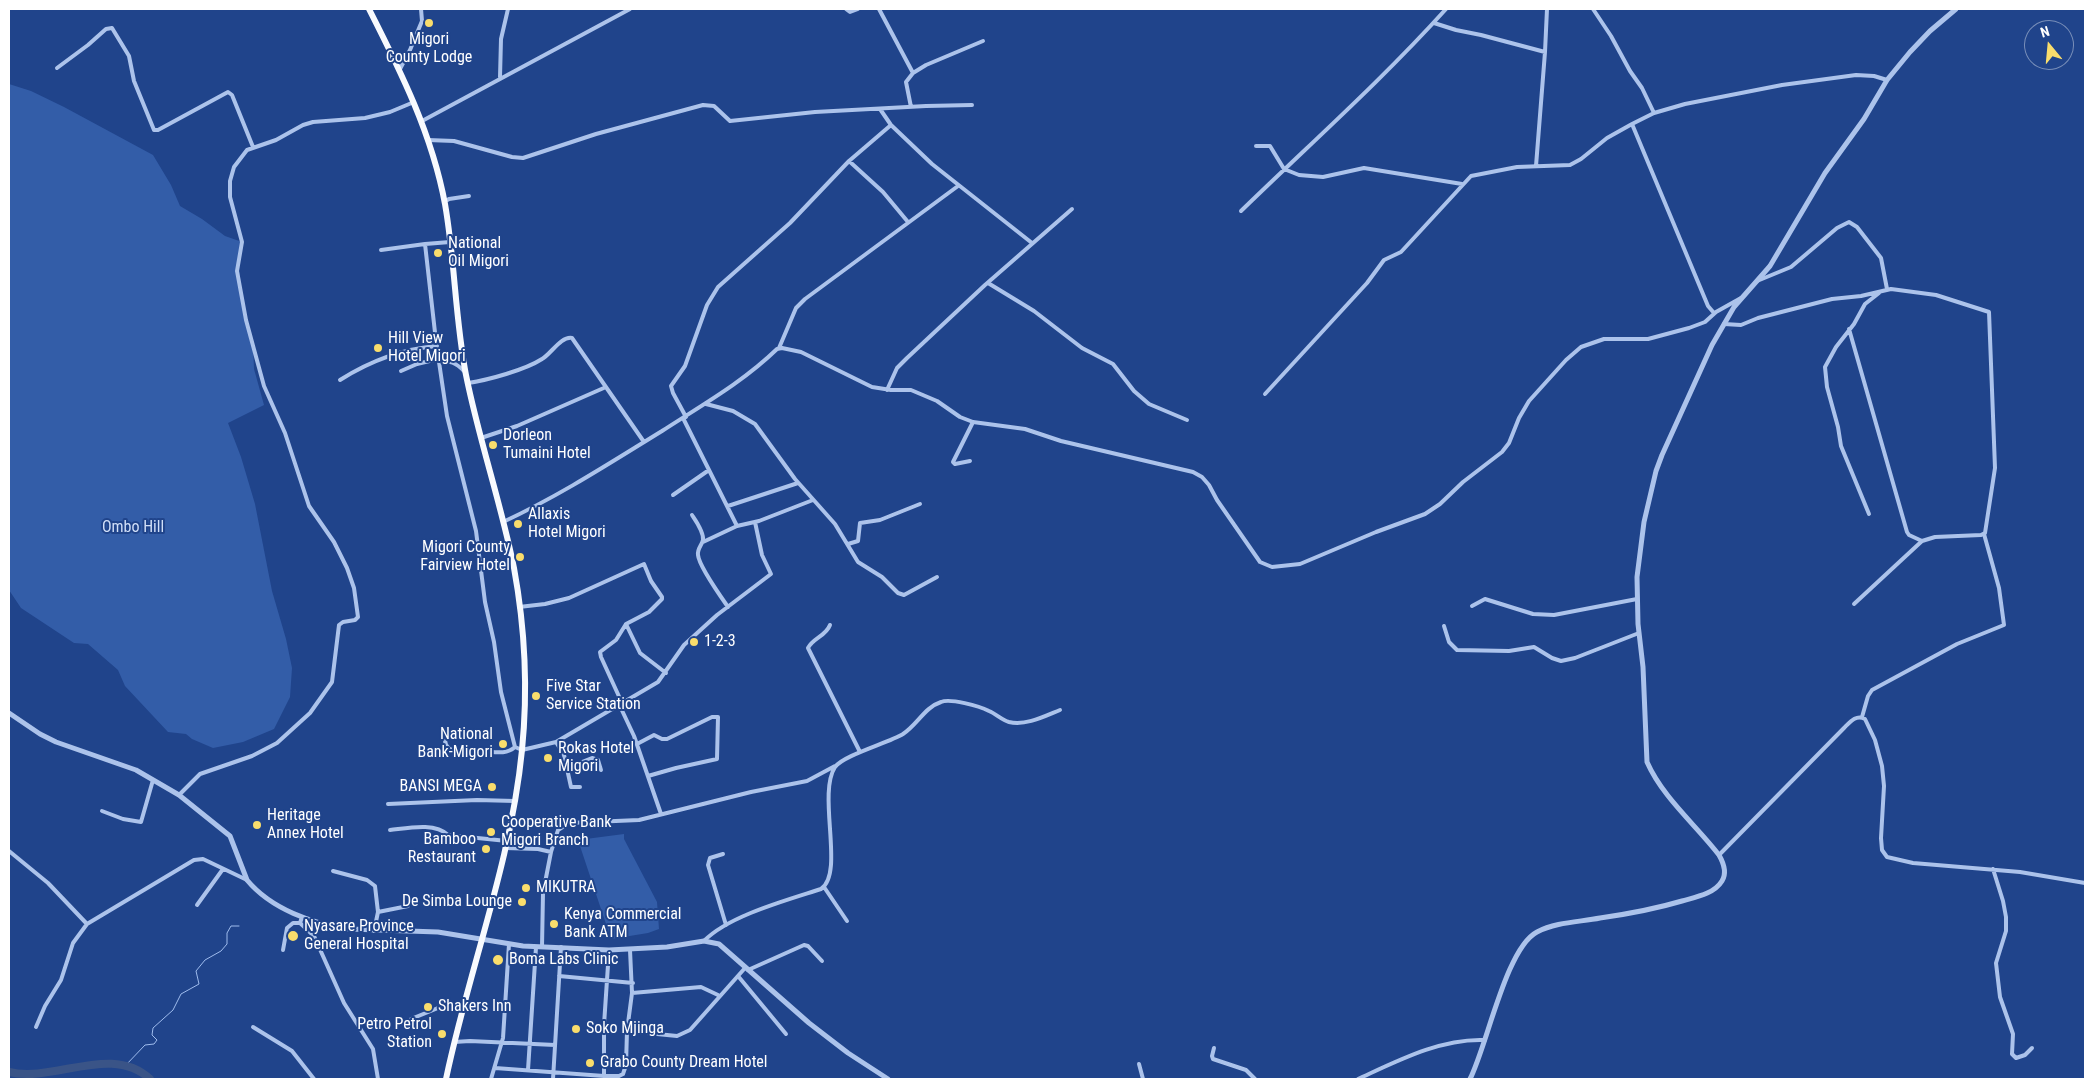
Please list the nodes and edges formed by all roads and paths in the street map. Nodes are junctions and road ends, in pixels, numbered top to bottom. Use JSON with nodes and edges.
{"nodes":[{"id":1,"x":369,"y":9,"type":"edge"},
{"id":2,"x":421,"y":9,"type":"edge"},
{"id":3,"x":508,"y":9,"type":"edge"},
{"id":4,"x":630,"y":9,"type":"edge"},
{"id":5,"x":846,"y":9,"type":"edge"},
{"id":6,"x":858,"y":9,"type":"edge"},
{"id":7,"x":879,"y":9,"type":"edge"},
{"id":8,"x":1446,"y":9,"type":"edge"},
{"id":9,"x":1547,"y":9,"type":"edge"},
{"id":10,"x":1593,"y":9,"type":"edge"},
{"id":11,"x":1956,"y":9,"type":"edge"},
{"id":12,"x":1434,"y":23,"type":"junction"},
{"id":13,"x":983,"y":41,"type":"dead end"},
{"id":14,"x":1545,"y":52,"type":"junction"},
{"id":15,"x":57,"y":68,"type":"dead end"},
{"id":16,"x":400,"y":69,"type":"junction"},
{"id":17,"x":913,"y":73,"type":"junction"},
{"id":18,"x":500,"y":77,"type":"junction"},
{"id":19,"x":1887,"y":80,"type":"junction"},
{"id":20,"x":414,"y":102,"type":"junction"},
{"id":21,"x":972,"y":106,"type":"dead end"},
{"id":22,"x":911,"y":107,"type":"junction"},
{"id":23,"x":880,"y":109,"type":"junction"},
{"id":24,"x":1654,"y":113,"type":"junction"},
{"id":25,"x":422,"y":121,"type":"junction"},
{"id":26,"x":1632,"y":124,"type":"junction"},
{"id":27,"x":891,"y":125,"type":"junction"},
{"id":28,"x":428,"y":140,"type":"junction"},
{"id":29,"x":1256,"y":146,"type":"dead end"},
{"id":30,"x":253,"y":147,"type":"junction"},
{"id":31,"x":849,"y":161,"type":"junction"},
{"id":32,"x":1536,"y":166,"type":"junction"},
{"id":33,"x":1284,"y":169,"type":"junction"},
{"id":34,"x":1462,"y":184,"type":"junction"},
{"id":35,"x":958,"y":186,"type":"junction"},
{"id":36,"x":469,"y":196,"type":"dead end"},
{"id":37,"x":444,"y":202,"type":"junction"},
{"id":38,"x":1072,"y":209,"type":"dead end"},
{"id":39,"x":1241,"y":211,"type":"dead end"},
{"id":40,"x":908,"y":222,"type":"junction"},
{"id":41,"x":450,"y":242,"type":"junction"},
{"id":42,"x":1032,"y":243,"type":"junction"},
{"id":43,"x":425,"y":244,"type":"junction"},
{"id":44,"x":381,"y":250,"type":"dead end"},
{"id":45,"x":1757,"y":281,"type":"junction"},
{"id":46,"x":988,"y":283,"type":"junction"},
{"id":47,"x":1885,"y":290,"type":"junction"},
{"id":48,"x":1741,"y":298,"type":"junction"},
{"id":49,"x":1714,"y":313,"type":"junction"},
{"id":50,"x":1724,"y":324,"type":"junction"},
{"id":51,"x":1849,"y":329,"type":"junction"},
{"id":52,"x":436,"y":346,"type":"junction"},
{"id":53,"x":779,"y":348,"type":"junction"},
{"id":54,"x":438,"y":361,"type":"junction"},
{"id":55,"x":401,"y":371,"type":"dead end"},
{"id":56,"x":466,"y":373,"type":"junction"},
{"id":57,"x":340,"y":380,"type":"dead end"},
{"id":58,"x":468,"y":383,"type":"junction"},
{"id":59,"x":606,"y":386,"type":"junction"},
{"id":60,"x":887,"y":390,"type":"junction"},
{"id":61,"x":1265,"y":394,"type":"dead end"},
{"id":62,"x":706,"y":404,"type":"junction"},
{"id":63,"x":685,"y":418,"type":"junction"},
{"id":64,"x":1187,"y":420,"type":"dead end"},
{"id":65,"x":973,"y":422,"type":"junction"},
{"id":66,"x":482,"y":438,"type":"junction"},
{"id":67,"x":644,"y":442,"type":"junction"},
{"id":68,"x":970,"y":461,"type":"dead end"},
{"id":69,"x":709,"y":470,"type":"junction"},
{"id":70,"x":798,"y":483,"type":"junction"},
{"id":71,"x":673,"y":496,"type":"dead end"},
{"id":72,"x":813,"y":500,"type":"junction"},
{"id":73,"x":920,"y":504,"type":"dead end"},
{"id":74,"x":728,"y":506,"type":"junction"},
{"id":75,"x":692,"y":514,"type":"dead end"},
{"id":76,"x":1869,"y":514,"type":"dead end"},
{"id":77,"x":503,"y":522,"type":"junction"},
{"id":78,"x":755,"y":522,"type":"junction"},
{"id":79,"x":736,"y":526,"type":"junction"},
{"id":80,"x":1984,"y":534,"type":"junction"},
{"id":81,"x":1922,"y":541,"type":"junction"},
{"id":82,"x":703,"y":542,"type":"junction"},
{"id":83,"x":848,"y":544,"type":"junction"},
{"id":84,"x":937,"y":577,"type":"dead end"},
{"id":85,"x":1637,"y":599,"type":"junction"},
{"id":86,"x":1854,"y":604,"type":"dead end"},
{"id":87,"x":519,"y":606,"type":"junction"},
{"id":88,"x":728,"y":606,"type":"junction"},
{"id":89,"x":1472,"y":606,"type":"dead end"},
{"id":90,"x":626,"y":624,"type":"junction"},
{"id":91,"x":830,"y":625,"type":"dead end"},
{"id":92,"x":1444,"y":626,"type":"dead end"},
{"id":93,"x":1639,"y":633,"type":"junction"},
{"id":94,"x":666,"y":673,"type":"junction"},
{"id":95,"x":620,"y":704,"type":"junction"},
{"id":96,"x":1060,"y":710,"type":"dead end"},
{"id":97,"x":10,"y":716,"type":"edge"},
{"id":98,"x":1862,"y":717,"type":"junction"},
{"id":99,"x":446,"y":736,"type":"dead end"},
{"id":100,"x":556,"y":742,"type":"junction"},
{"id":101,"x":637,"y":744,"type":"junction"},
{"id":102,"x":515,"y":747,"type":"junction"},
{"id":103,"x":522,"y":750,"type":"junction"},
{"id":104,"x":860,"y":752,"type":"junction"},
{"id":105,"x":837,"y":766,"type":"junction"},
{"id":106,"x":567,"y":768,"type":"junction"},
{"id":107,"x":601,"y":770,"type":"dead end"},
{"id":108,"x":648,"y":776,"type":"junction"},
{"id":109,"x":153,"y":780,"type":"junction"},
{"id":110,"x":580,"y":787,"type":"dead end"},
{"id":111,"x":179,"y":795,"type":"junction"},
{"id":112,"x":516,"y":801,"type":"junction"},
{"id":113,"x":388,"y":804,"type":"dead end"},
{"id":114,"x":102,"y":811,"type":"dead end"},
{"id":115,"x":661,"y":814,"type":"junction"},
{"id":116,"x":390,"y":830,"type":"dead end"},
{"id":117,"x":506,"y":844,"type":"junction"},
{"id":118,"x":9,"y":852,"type":"edge"},
{"id":119,"x":551,"y":852,"type":"junction"},
{"id":120,"x":723,"y":854,"type":"dead end"},
{"id":121,"x":1719,"y":855,"type":"junction"},
{"id":122,"x":223,"y":869,"type":"junction"},
{"id":123,"x":1993,"y":869,"type":"junction"},
{"id":124,"x":333,"y":871,"type":"dead end"},
{"id":125,"x":247,"y":880,"type":"junction"},
{"id":126,"x":2085,"y":883,"type":"edge"},
{"id":127,"x":824,"y":887,"type":"junction"},
{"id":128,"x":197,"y":905,"type":"dead end"},
{"id":129,"x":408,"y":906,"type":"dead end"},
{"id":130,"x":378,"y":912,"type":"junction"},
{"id":131,"x":301,"y":920,"type":"junction"},
{"id":132,"x":847,"y":921,"type":"dead end"},
{"id":133,"x":87,"y":924,"type":"junction"},
{"id":134,"x":726,"y":925,"type":"junction"},
{"id":135,"x":374,"y":931,"type":"junction"},
{"id":136,"x":482,"y":939,"type":"junction"},
{"id":137,"x":704,"y":941,"type":"junction"},
{"id":138,"x":509,"y":944,"type":"junction"},
{"id":139,"x":539,"y":947,"type":"junction"},
{"id":140,"x":561,"y":948,"type":"junction"},
{"id":141,"x":283,"y":950,"type":"dead end"},
{"id":142,"x":609,"y":950,"type":"junction"},
{"id":143,"x":630,"y":950,"type":"junction"},
{"id":144,"x":822,"y":961,"type":"dead end"},
{"id":145,"x":746,"y":968,"type":"junction"},
{"id":146,"x":559,"y":976,"type":"junction"},
{"id":147,"x":738,"y":976,"type":"junction"},
{"id":148,"x":607,"y":980,"type":"junction"},
{"id":149,"x":632,"y":983,"type":"junction"},
{"id":150,"x":632,"y":993,"type":"junction"},
{"id":151,"x":718,"y":995,"type":"junction"},
{"id":152,"x":465,"y":1002,"type":"junction"},
{"id":153,"x":411,"y":1019,"type":"dead end"},
{"id":154,"x":36,"y":1027,"type":"dead end"},
{"id":155,"x":253,"y":1027,"type":"dead end"},
{"id":156,"x":627,"y":1031,"type":"junction"},
{"id":157,"x":786,"y":1034,"type":"dead end"},
{"id":158,"x":1485,"y":1040,"type":"junction"},
{"id":159,"x":454,"y":1042,"type":"junction"},
{"id":160,"x":503,"y":1043,"type":"junction"},
{"id":161,"x":530,"y":1044,"type":"junction"},
{"id":162,"x":555,"y":1045,"type":"junction"},
{"id":163,"x":1214,"y":1048,"type":"dead end"},
{"id":164,"x":2032,"y":1048,"type":"dead end"},
{"id":165,"x":1139,"y":1064,"type":"dead end"},
{"id":166,"x":496,"y":1068,"type":"junction"},
{"id":167,"x":528,"y":1070,"type":"junction"},
{"id":168,"x":553,"y":1072,"type":"junction"},
{"id":169,"x":604,"y":1076,"type":"junction"},
{"id":170,"x":314,"y":1079,"type":"edge"},
{"id":171,"x":378,"y":1079,"type":"edge"},
{"id":172,"x":446,"y":1079,"type":"edge"},
{"id":173,"x":491,"y":1079,"type":"edge"},
{"id":174,"x":553,"y":1079,"type":"edge"},
{"id":175,"x":888,"y":1079,"type":"edge"},
{"id":176,"x":1144,"y":1079,"type":"edge"},
{"id":177,"x":1255,"y":1079,"type":"edge"},
{"id":178,"x":1358,"y":1079,"type":"edge"},
{"id":179,"x":1470,"y":1079,"type":"edge"}],
"edges":[{"from":1,"to":16,"type":"highway"},
{"from":2,"to":16,"type":"street"},
{"from":3,"to":18,"type":"street"},
{"from":4,"to":18,"type":"street"},
{"from":5,"to":6,"type":"street"},
{"from":7,"to":17,"type":"street"},
{"from":8,"to":12,"type":"street"},
{"from":9,"to":14,"type":"street"},
{"from":10,"to":24,"type":"street"},
{"from":11,"to":19,"type":"street"},
{"from":12,"to":14,"type":"street"},
{"from":12,"to":33,"type":"street"},
{"from":13,"to":17,"type":"street"},
{"from":14,"to":32,"type":"street"},
{"from":15,"to":30,"type":"street"},
{"from":16,"to":20,"type":"highway"},
{"from":17,"to":22,"type":"street"},
{"from":18,"to":25,"type":"street"},
{"from":19,"to":24,"type":"street"},
{"from":19,"to":45,"type":"street"},
{"from":20,"to":25,"type":"highway"},
{"from":20,"to":30,"type":"street"},
{"from":21,"to":22,"type":"street"},
{"from":22,"to":23,"type":"street"},
{"from":23,"to":27,"type":"street"},
{"from":23,"to":28,"type":"street"},
{"from":24,"to":26,"type":"street"},
{"from":25,"to":28,"type":"highway"},
{"from":26,"to":32,"type":"street"},
{"from":26,"to":49,"type":"street"},
{"from":27,"to":31,"type":"street"},
{"from":27,"to":35,"type":"street"},
{"from":28,"to":37,"type":"highway"},
{"from":29,"to":33,"type":"street"},
{"from":30,"to":111,"type":"street"},
{"from":31,"to":40,"type":"street"},
{"from":31,"to":63,"type":"street"},
{"from":32,"to":34,"type":"street"},
{"from":33,"to":34,"type":"street"},
{"from":33,"to":39,"type":"street"},
{"from":34,"to":61,"type":"street"},
{"from":35,"to":40,"type":"street"},
{"from":35,"to":42,"type":"street"},
{"from":36,"to":37,"type":"street"},
{"from":37,"to":41,"type":"highway"},
{"from":38,"to":42,"type":"street"},
{"from":40,"to":53,"type":"street"},
{"from":41,"to":43,"type":"street"},
{"from":41,"to":56,"type":"highway"},
{"from":42,"to":46,"type":"street"},
{"from":43,"to":44,"type":"street"},
{"from":43,"to":52,"type":"street"},
{"from":45,"to":47,"type":"street"},
{"from":45,"to":48,"type":"street"},
{"from":46,"to":60,"type":"street"},
{"from":46,"to":64,"type":"street"},
{"from":47,"to":50,"type":"street"},
{"from":47,"to":51,"type":"street"},
{"from":47,"to":80,"type":"street"},
{"from":48,"to":49,"type":"street"},
{"from":48,"to":50,"type":"street"},
{"from":49,"to":65,"type":"street"},
{"from":50,"to":85,"type":"street"},
{"from":51,"to":76,"type":"street"},
{"from":51,"to":81,"type":"street"},
{"from":52,"to":54,"type":"street"},
{"from":52,"to":57,"type":"street"},
{"from":53,"to":60,"type":"street"},
{"from":53,"to":62,"type":"street"},
{"from":54,"to":55,"type":"street"},
{"from":54,"to":56,"type":"street"},
{"from":54,"to":102,"type":"street"},
{"from":56,"to":58,"type":"highway"},
{"from":58,"to":59,"type":"street"},
{"from":58,"to":66,"type":"highway"},
{"from":59,"to":66,"type":"street"},
{"from":59,"to":67,"type":"street"},
{"from":60,"to":65,"type":"street"},
{"from":62,"to":63,"type":"street"},
{"from":62,"to":70,"type":"street"},
{"from":63,"to":67,"type":"street"},
{"from":63,"to":69,"type":"street"},
{"from":65,"to":68,"type":"street"},
{"from":66,"to":77,"type":"highway"},
{"from":67,"to":77,"type":"street"},
{"from":69,"to":71,"type":"street"},
{"from":69,"to":74,"type":"street"},
{"from":70,"to":72,"type":"street"},
{"from":70,"to":74,"type":"street"},
{"from":72,"to":78,"type":"street"},
{"from":72,"to":83,"type":"street"},
{"from":73,"to":83,"type":"street"},
{"from":74,"to":79,"type":"street"},
{"from":75,"to":82,"type":"street"},
{"from":77,"to":87,"type":"highway"},
{"from":78,"to":79,"type":"street"},
{"from":78,"to":88,"type":"street"},
{"from":79,"to":82,"type":"street"},
{"from":80,"to":81,"type":"street"},
{"from":80,"to":98,"type":"street"},
{"from":81,"to":86,"type":"street"},
{"from":82,"to":88,"type":"street"},
{"from":83,"to":84,"type":"street"},
{"from":85,"to":89,"type":"street"},
{"from":85,"to":93,"type":"street"},
{"from":87,"to":90,"type":"street"},
{"from":87,"to":103,"type":"highway"},
{"from":88,"to":94,"type":"street"},
{"from":90,"to":94,"type":"street"},
{"from":90,"to":95,"type":"street"},
{"from":91,"to":104,"type":"street"},
{"from":92,"to":93,"type":"street"},
{"from":93,"to":121,"type":"street"},
{"from":94,"to":95,"type":"street"},
{"from":95,"to":100,"type":"street"},
{"from":95,"to":101,"type":"street"},
{"from":96,"to":104,"type":"street"},
{"from":97,"to":109,"type":"street"},
{"from":98,"to":121,"type":"street"},
{"from":98,"to":123,"type":"street"},
{"from":99,"to":102,"type":"street"},
{"from":100,"to":103,"type":"street"},
{"from":100,"to":106,"type":"street"},
{"from":101,"to":108,"type":"street"},
{"from":101,"to":108,"type":"street"},
{"from":102,"to":103,"type":"street"},
{"from":103,"to":112,"type":"highway"},
{"from":104,"to":105,"type":"street"},
{"from":105,"to":115,"type":"street"},
{"from":105,"to":127,"type":"street"},
{"from":106,"to":107,"type":"street"},
{"from":106,"to":110,"type":"street"},
{"from":108,"to":115,"type":"street"},
{"from":109,"to":111,"type":"street"},
{"from":109,"to":114,"type":"street"},
{"from":111,"to":125,"type":"street"},
{"from":112,"to":113,"type":"street"},
{"from":112,"to":117,"type":"highway"},
{"from":115,"to":119,"type":"street"},
{"from":116,"to":117,"type":"street"},
{"from":117,"to":119,"type":"street"},
{"from":117,"to":136,"type":"highway"},
{"from":118,"to":133,"type":"street"},
{"from":119,"to":139,"type":"street"},
{"from":120,"to":134,"type":"street"},
{"from":121,"to":158,"type":"street"},
{"from":122,"to":125,"type":"street"},
{"from":122,"to":128,"type":"street"},
{"from":122,"to":133,"type":"street"},
{"from":123,"to":126,"type":"street"},
{"from":123,"to":164,"type":"street"},
{"from":124,"to":130,"type":"street"},
{"from":125,"to":131,"type":"street"},
{"from":127,"to":132,"type":"street"},
{"from":127,"to":134,"type":"street"},
{"from":129,"to":130,"type":"street"},
{"from":130,"to":135,"type":"street"},
{"from":131,"to":135,"type":"street"},
{"from":131,"to":141,"type":"street"},
{"from":131,"to":171,"type":"street"},
{"from":133,"to":154,"type":"street"},
{"from":134,"to":137,"type":"street"},
{"from":135,"to":136,"type":"street"},
{"from":136,"to":138,"type":"street"},
{"from":136,"to":152,"type":"highway"},
{"from":137,"to":143,"type":"street"},
{"from":137,"to":145,"type":"street"},
{"from":138,"to":139,"type":"street"},
{"from":138,"to":160,"type":"street"},
{"from":139,"to":140,"type":"street"},
{"from":139,"to":161,"type":"street"},
{"from":140,"to":142,"type":"street"},
{"from":140,"to":146,"type":"street"},
{"from":142,"to":143,"type":"street"},
{"from":142,"to":148,"type":"street"},
{"from":143,"to":149,"type":"street"},
{"from":144,"to":145,"type":"street"},
{"from":145,"to":147,"type":"street"},
{"from":145,"to":175,"type":"street"},
{"from":146,"to":148,"type":"street"},
{"from":146,"to":162,"type":"street"},
{"from":147,"to":151,"type":"street"},
{"from":147,"to":157,"type":"street"},
{"from":148,"to":149,"type":"street"},
{"from":148,"to":169,"type":"street"},
{"from":149,"to":150,"type":"street"},
{"from":150,"to":151,"type":"street"},
{"from":150,"to":156,"type":"street"},
{"from":151,"to":156,"type":"street"},
{"from":152,"to":153,"type":"street"},
{"from":152,"to":159,"type":"highway"},
{"from":155,"to":170,"type":"street"},
{"from":156,"to":169,"type":"street"},
{"from":158,"to":178,"type":"street"},
{"from":158,"to":179,"type":"street"},
{"from":159,"to":160,"type":"street"},
{"from":159,"to":172,"type":"highway"},
{"from":160,"to":161,"type":"street"},
{"from":160,"to":166,"type":"street"},
{"from":161,"to":162,"type":"street"},
{"from":161,"to":167,"type":"street"},
{"from":162,"to":168,"type":"street"},
{"from":163,"to":177,"type":"street"},
{"from":165,"to":176,"type":"street"},
{"from":166,"to":167,"type":"street"},
{"from":166,"to":173,"type":"street"},
{"from":167,"to":168,"type":"street"},
{"from":168,"to":169,"type":"street"},
{"from":168,"to":174,"type":"street"}]}
